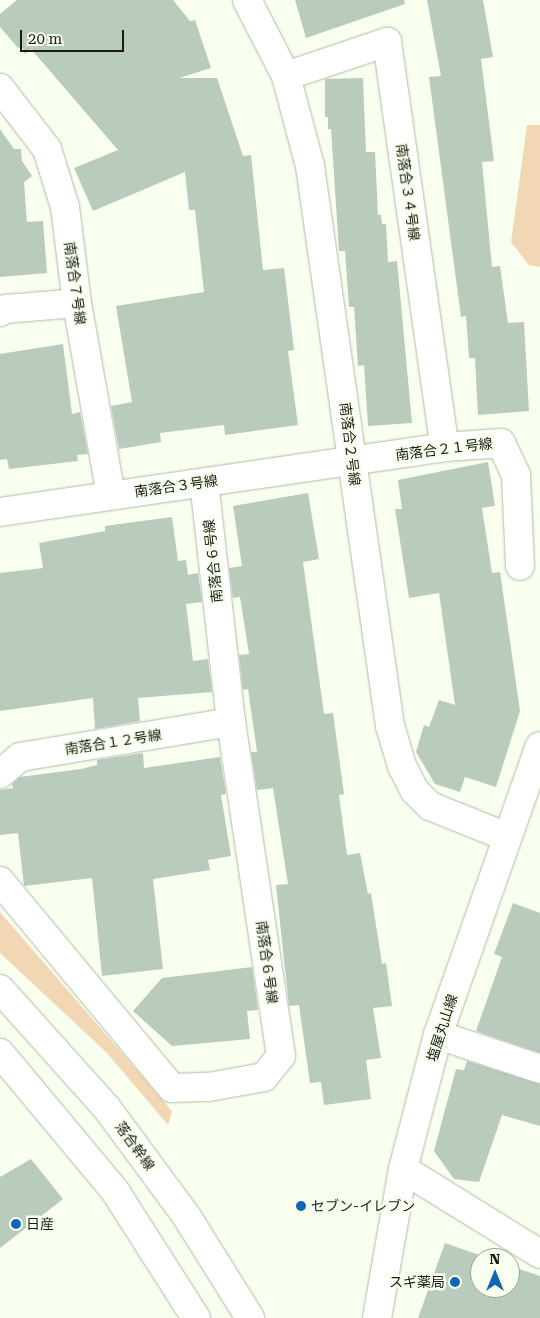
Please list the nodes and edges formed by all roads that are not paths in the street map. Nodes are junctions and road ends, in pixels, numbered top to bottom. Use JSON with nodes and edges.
{"nodes":[{"id":1,"x":247,"y":0,"type":"edge"},
{"id":2,"x":286,"y":76,"type":"junction"},
{"id":3,"x":3,"y":96,"type":"edge"},
{"id":4,"x":77,"y":303,"type":"junction"},
{"id":5,"x":0,"y":312,"type":"edge"},
{"id":6,"x":445,"y":447,"type":"junction"},
{"id":7,"x":351,"y":462,"type":"junction"},
{"id":8,"x":204,"y":482,"type":"junction"},
{"id":9,"x":111,"y":495,"type":"junction"},
{"id":10,"x":0,"y":512,"type":"edge"},
{"id":11,"x":520,"y":566,"type":"dead end"},
{"id":12,"x":231,"y":722,"type":"junction"},
{"id":13,"x":540,"y":746,"type":"edge"},
{"id":14,"x":0,"y":774,"type":"edge"},
{"id":15,"x":507,"y":837,"type":"junction"},
{"id":16,"x":0,"y":881,"type":"edge"},
{"id":17,"x":0,"y":989,"type":"edge"},
{"id":18,"x":438,"y":1035,"type":"junction"},
{"id":19,"x":0,"y":1053,"type":"edge"},
{"id":20,"x":540,"y":1069,"type":"edge"},
{"id":21,"x":404,"y":1169,"type":"junction"},
{"id":22,"x":540,"y":1254,"type":"edge"},
{"id":23,"x":196,"y":1318,"type":"edge"},
{"id":24,"x":250,"y":1318,"type":"edge"},
{"id":25,"x":377,"y":1318,"type":"edge"}],
"edges":[{"from":1,"to":2,"type":"street","name":"南落合２号線"},
{"from":2,"to":6,"type":"street","name":"南落合３４号線"},
{"from":2,"to":7,"type":"street","name":"南落合２号線"},
{"from":3,"to":4,"type":"street","name":"南落合７号線"},
{"from":4,"to":5,"type":"street"},
{"from":4,"to":9,"type":"street","name":"南落合７号線"},
{"from":6,"to":7,"type":"street","name":"南落合２１号線"},
{"from":6,"to":11,"type":"street","name":"南落合２１号線"},
{"from":7,"to":8,"type":"street","name":"南落合３号線"},
{"from":7,"to":15,"type":"street","name":"南落合２号線"},
{"from":8,"to":9,"type":"street","name":"南落合３号線"},
{"from":8,"to":12,"type":"street","name":"南落合６号線"},
{"from":9,"to":10,"type":"street","name":"南落合３号線"},
{"from":12,"to":14,"type":"street","name":"南落合１２号線"},
{"from":12,"to":16,"type":"street","name":"南落合６号線"},
{"from":13,"to":15,"type":"street","name":"塩屋丸山線"},
{"from":15,"to":18,"type":"street","name":"塩屋丸山線"},
{"from":17,"to":24,"type":"street","name":"落合幹線"},
{"from":18,"to":20,"type":"street"},
{"from":18,"to":21,"type":"street","name":"塩屋丸山線"},
{"from":19,"to":23,"type":"street"},
{"from":21,"to":22,"type":"street"},
{"from":21,"to":25,"type":"street","name":"塩屋丸山線"}]}
